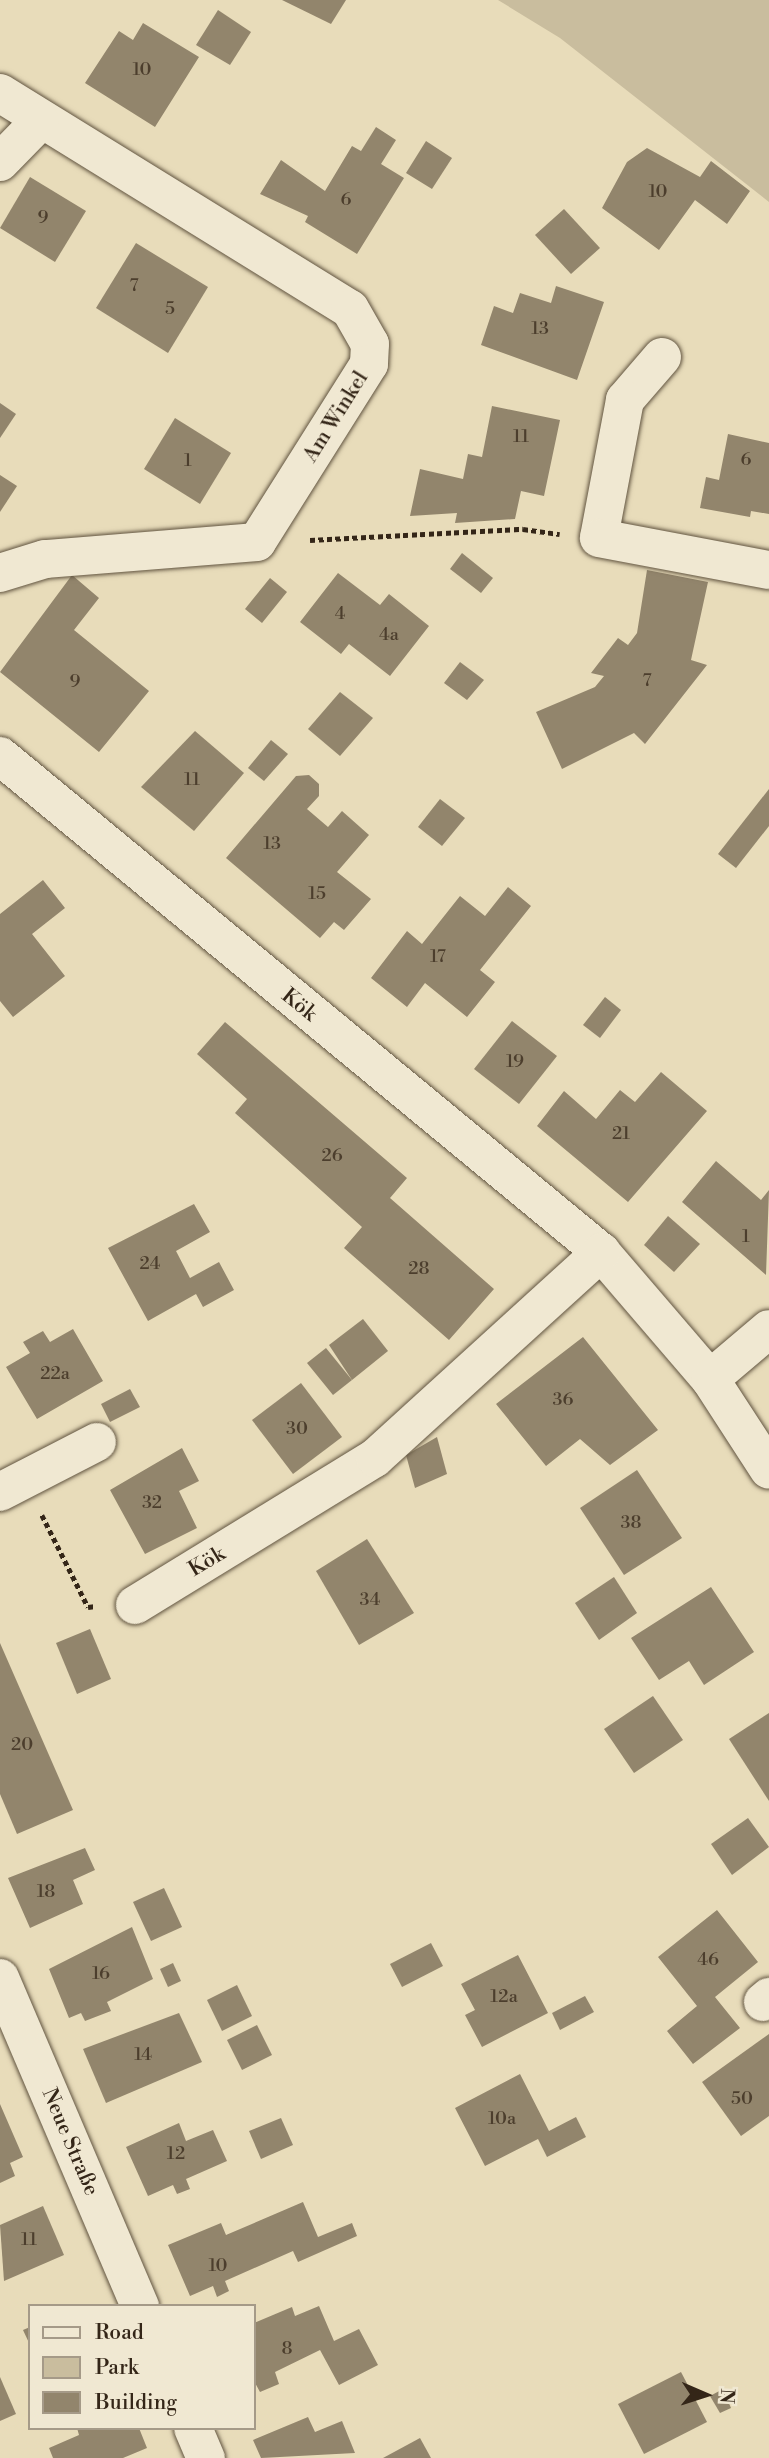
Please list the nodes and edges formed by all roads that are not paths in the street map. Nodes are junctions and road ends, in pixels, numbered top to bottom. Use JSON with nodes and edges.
{"nodes":[{"id":1,"x":0,"y":93,"type":"edge"},
{"id":2,"x":40,"y":121,"type":"junction"},
{"id":3,"x":0,"y":162,"type":"edge"},
{"id":4,"x":662,"y":357,"type":"dead end"},
{"id":5,"x":769,"y":570,"type":"edge"},
{"id":6,"x":0,"y":573,"type":"edge"},
{"id":7,"x":0,"y":756,"type":"edge"},
{"id":8,"x":601,"y":1252,"type":"junction"},
{"id":9,"x":769,"y":1329,"type":"edge"},
{"id":10,"x":710,"y":1379,"type":"junction"},
{"id":11,"x":97,"y":1443,"type":"dead end"},
{"id":12,"x":769,"y":1469,"type":"edge"},
{"id":13,"x":12,"y":1486,"type":"edge"},
{"id":14,"x":135,"y":1605,"type":"road end"},
{"id":15,"x":0,"y":1978,"type":"edge"},
{"id":16,"x":139,"y":2304,"type":"edge"},
{"id":17,"x":194,"y":2430,"type":"edge"},
{"id":18,"x":206,"y":2458,"type":"edge"}],
"edges":[{"from":1,"to":2,"type":"street","name":"Am Winkel"},
{"from":2,"to":3,"type":"street"},
{"from":2,"to":6,"type":"street","name":"Am Winkel"},
{"from":4,"to":5,"type":"street"},
{"from":7,"to":8,"type":"street","name":"Kök"},
{"from":8,"to":10,"type":"street","name":"Kök"},
{"from":8,"to":14,"type":"street","name":"Kök"},
{"from":9,"to":10,"type":"street"},
{"from":10,"to":12,"type":"street","name":"Kök"},
{"from":11,"to":13,"type":"street"},
{"from":15,"to":16,"type":"street","name":"Neue Straße"},
{"from":17,"to":18,"type":"street"}]}
